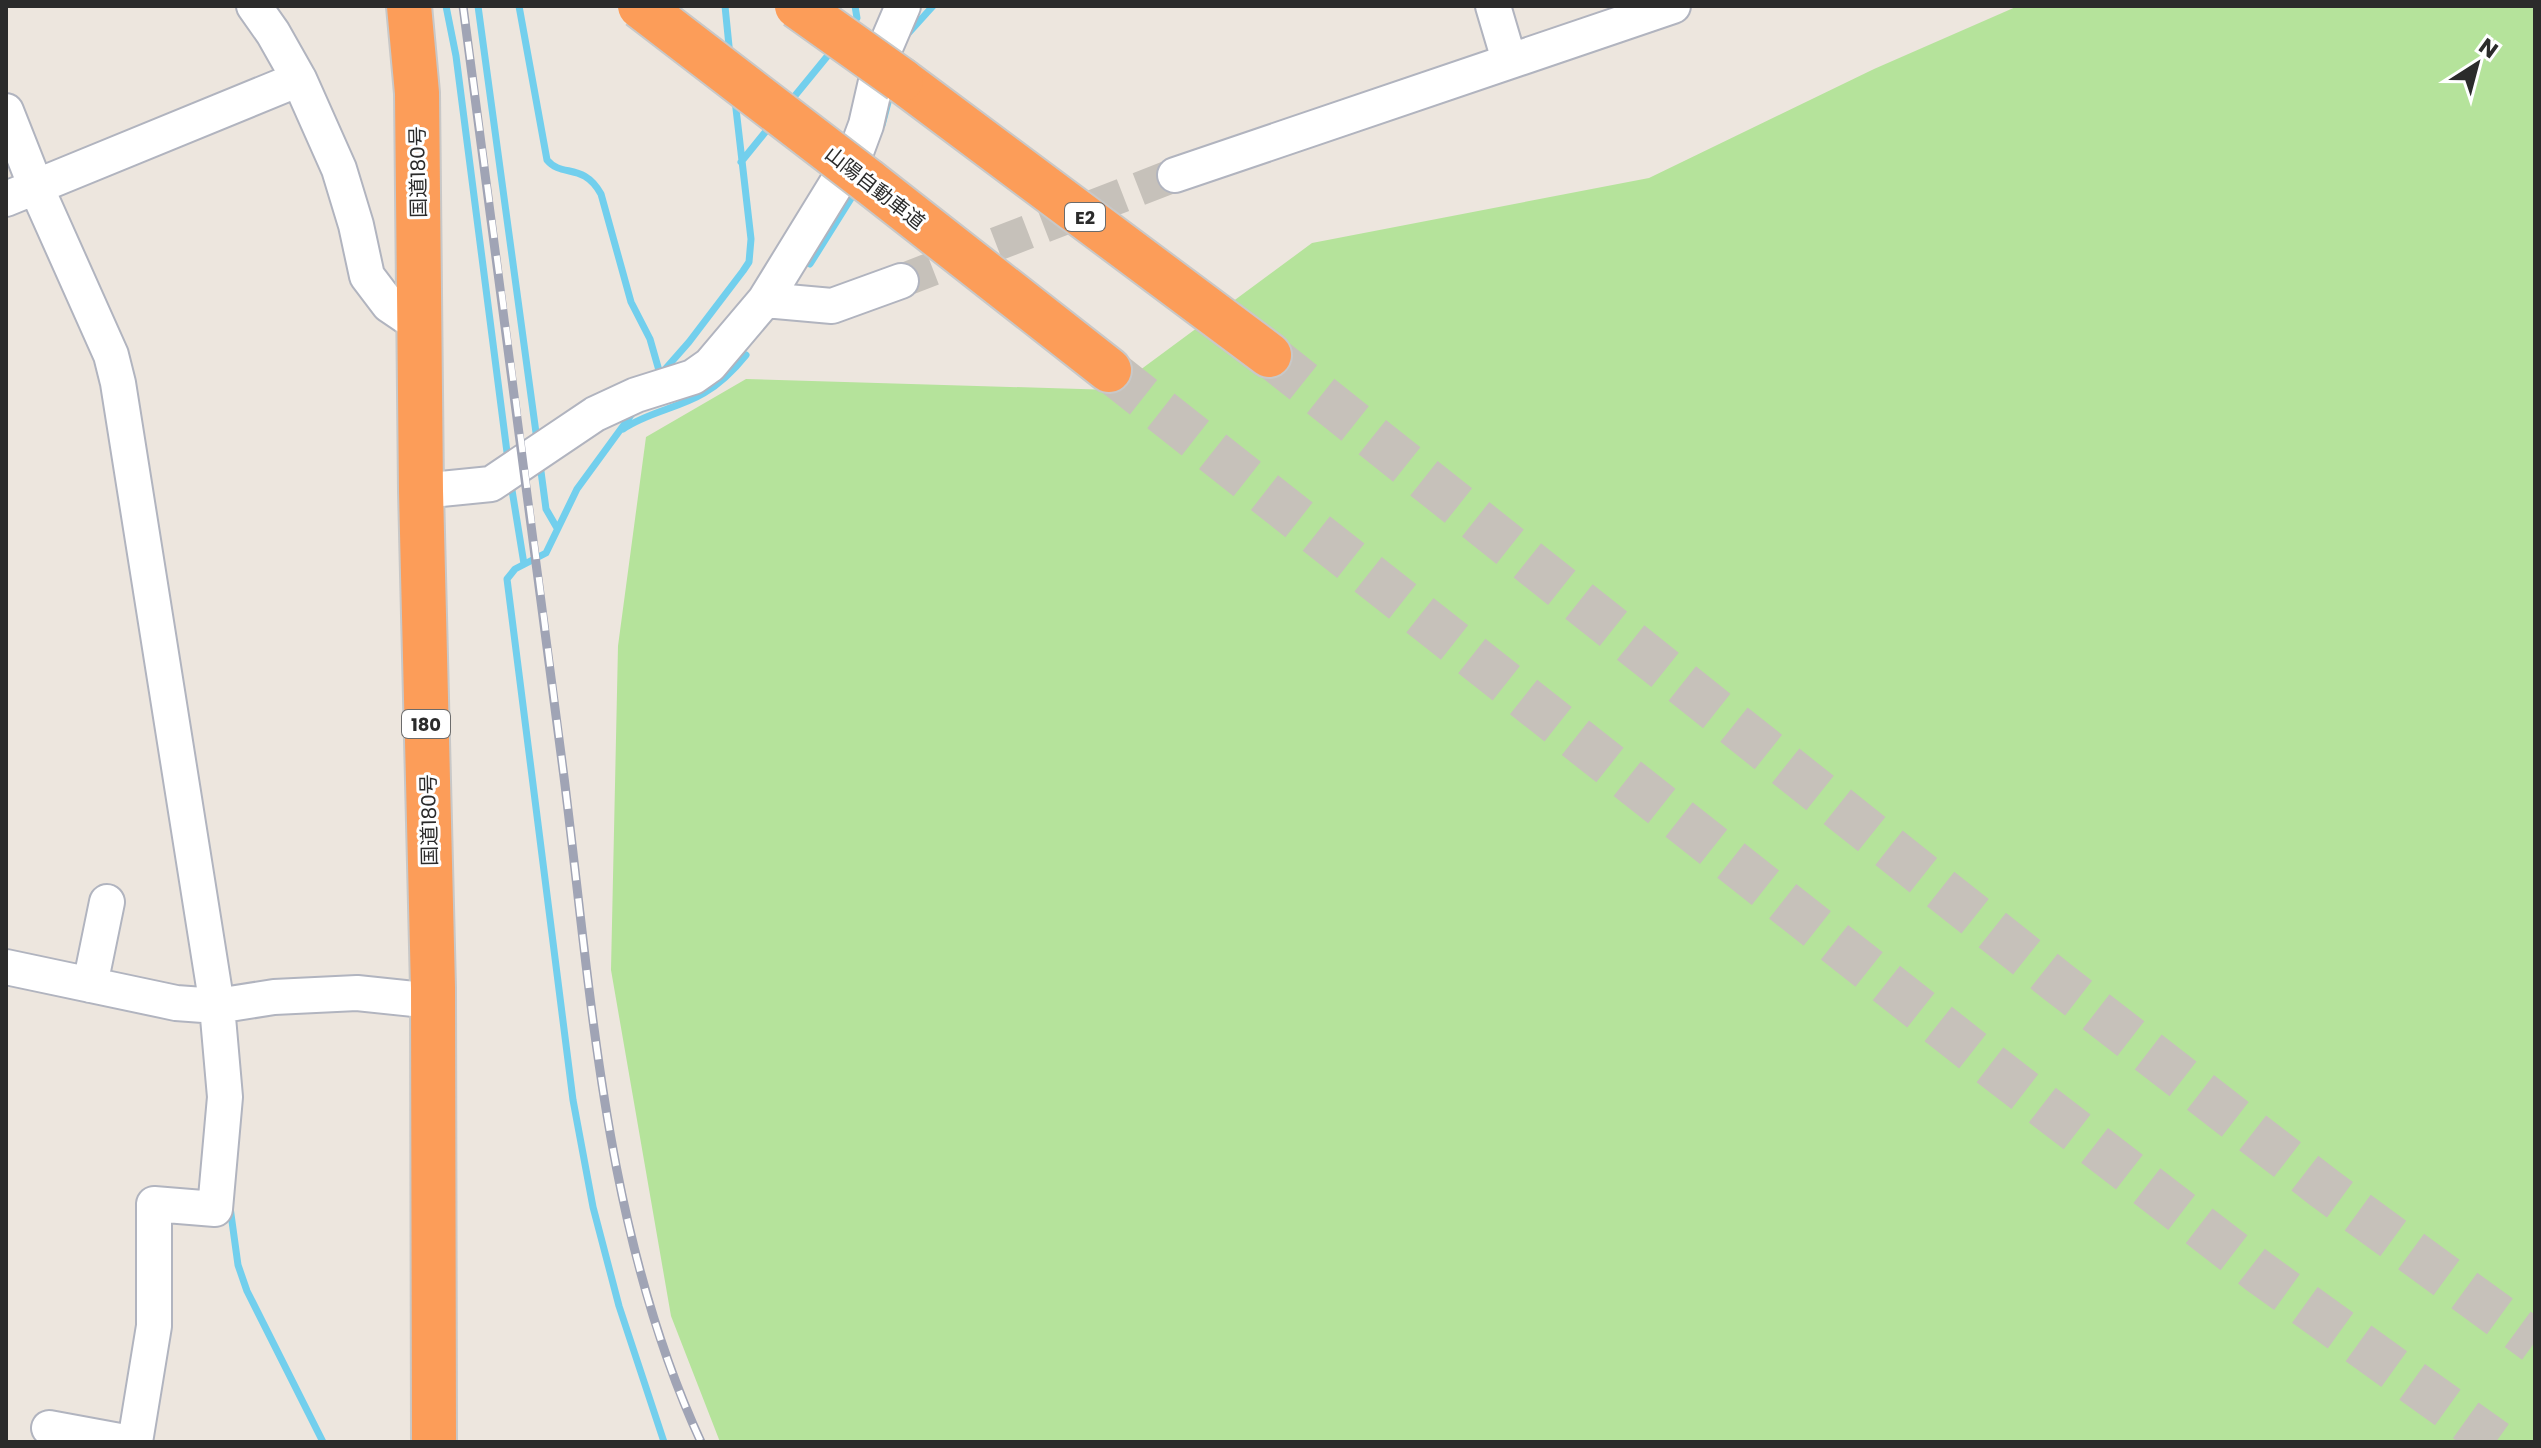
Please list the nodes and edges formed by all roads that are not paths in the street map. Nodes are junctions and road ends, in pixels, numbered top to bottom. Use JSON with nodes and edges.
{"nodes":[{"id":1,"x":254,"y":6,"type":"edge"},
{"id":2,"x":409,"y":6,"type":"edge"},
{"id":3,"x":640,"y":6,"type":"edge"},
{"id":4,"x":797,"y":6,"type":"edge"},
{"id":5,"x":903,"y":6,"type":"edge"},
{"id":6,"x":1493,"y":6,"type":"edge"},
{"id":7,"x":1673,"y":6,"type":"edge"},
{"id":8,"x":1509,"y":60,"type":"junction"},
{"id":9,"x":299,"y":79,"type":"junction"},
{"id":10,"x":6,"y":111,"type":"edge"},
{"id":11,"x":1175,"y":175,"type":"tunnel mouth"},
{"id":12,"x":21,"y":193,"type":"edge"},
{"id":13,"x":901,"y":281,"type":"tunnel mouth"},
{"id":14,"x":765,"y":300,"type":"junction"},
{"id":15,"x":420,"y":326,"type":"junction"},
{"id":16,"x":1269,"y":355,"type":"tunnel mouth"},
{"id":17,"x":1109,"y":370,"type":"tunnel mouth"},
{"id":18,"x":421,"y":491,"type":"junction"},
{"id":19,"x":107,"y":902,"type":"dead end"},
{"id":20,"x":6,"y":967,"type":"edge"},
{"id":21,"x":90,"y":985,"type":"junction"},
{"id":22,"x":433,"y":1001,"type":"junction"},
{"id":23,"x":223,"y":1005,"type":"junction"},
{"id":24,"x":49,"y":1428,"type":"dead end"},
{"id":25,"x":125,"y":1442,"type":"edge"},
{"id":26,"x":135,"y":1442,"type":"edge"},
{"id":27,"x":434,"y":1442,"type":"edge"}],
"edges":[{"from":1,"to":9,"type":"street"},
{"from":2,"to":15,"type":"highway","name":"国道180号","number":"180"},
{"from":3,"to":17,"type":"highway","name":"山陽自動車道","bridge":true},
{"from":4,"to":16,"type":"highway","number":"E2","bridge":true},
{"from":5,"to":14,"type":"street"},
{"from":6,"to":8,"type":"street"},
{"from":7,"to":8,"type":"street"},
{"from":8,"to":11,"type":"street"},
{"from":9,"to":12,"type":"street"},
{"from":9,"to":15,"type":"street"},
{"from":10,"to":12,"type":"street"},
{"from":12,"to":23,"type":"street"},
{"from":13,"to":14,"type":"street"},
{"from":14,"to":18,"type":"street"},
{"from":15,"to":18,"type":"highway","name":"国道180号","number":"180"},
{"from":18,"to":22,"type":"highway","name":"国道180号","number":"180"},
{"from":19,"to":21,"type":"street"},
{"from":20,"to":21,"type":"street"},
{"from":21,"to":23,"type":"street"},
{"from":22,"to":23,"type":"street"},
{"from":22,"to":27,"type":"highway","name":"国道180号","number":"180"},
{"from":23,"to":26,"type":"street"},
{"from":24,"to":25,"type":"street"}]}
